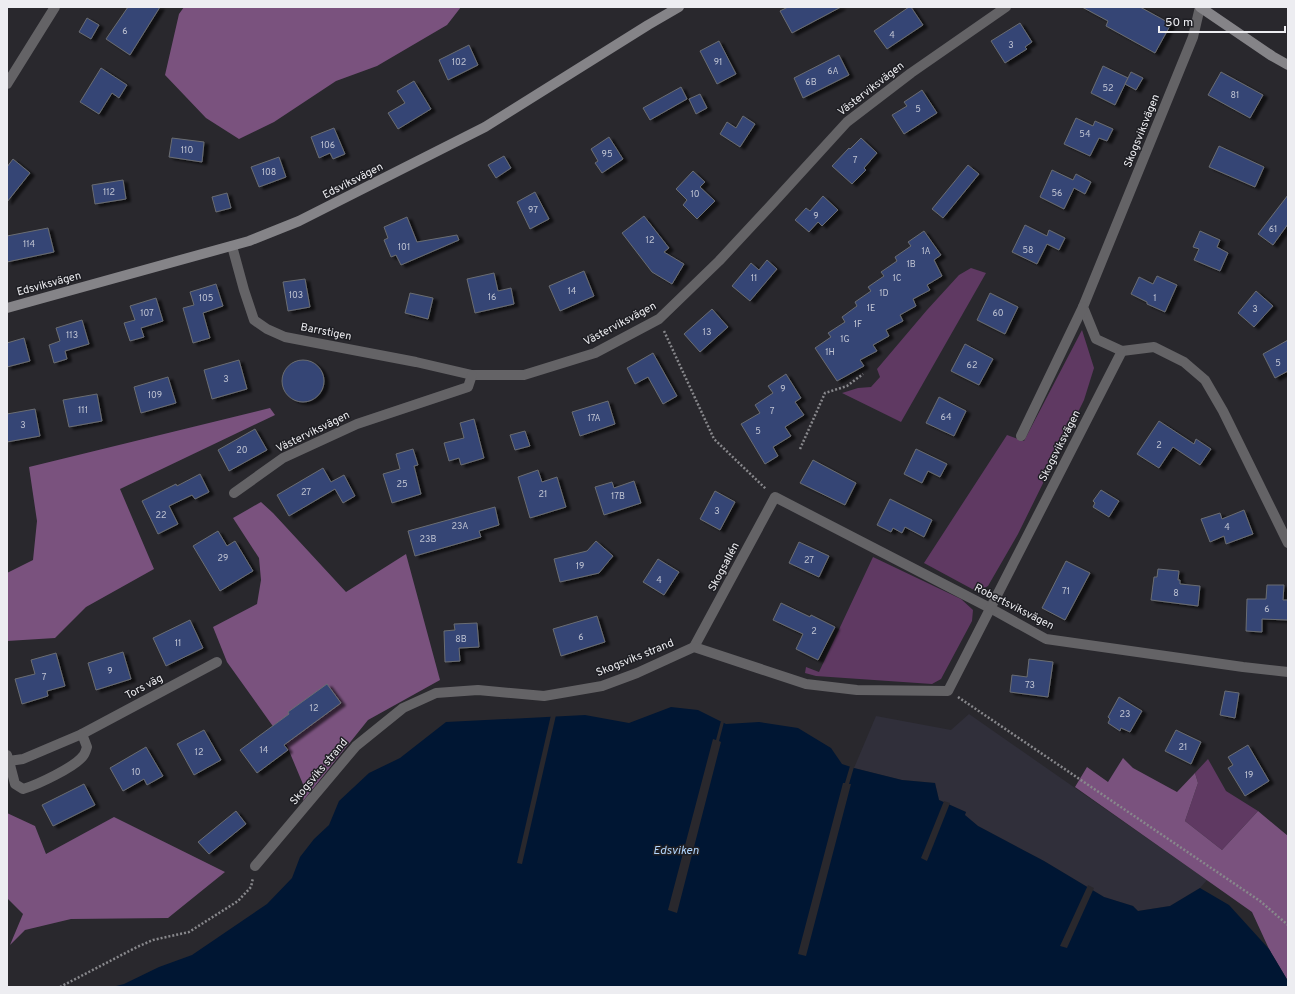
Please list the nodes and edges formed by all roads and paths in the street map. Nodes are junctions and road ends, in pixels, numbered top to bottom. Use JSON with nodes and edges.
{"nodes":[{"id":1,"x":55,"y":7,"type":"edge"},
{"id":2,"x":679,"y":7,"type":"edge"},
{"id":3,"x":1006,"y":7,"type":"edge"},
{"id":4,"x":1200,"y":7,"type":"edge"},
{"id":5,"x":1288,"y":65,"type":"edge"},
{"id":6,"x":7,"y":84,"type":"edge"},
{"id":7,"x":232,"y":246,"type":"junction"},
{"id":8,"x":1083,"y":307,"type":"junction"},
{"id":9,"x":7,"y":308,"type":"edge"},
{"id":10,"x":659,"y":319,"type":"junction"},
{"id":11,"x":1122,"y":351,"type":"junction"},
{"id":12,"x":863,"y":374,"type":"dead end"},
{"id":13,"x":472,"y":375,"type":"junction"},
{"id":14,"x":1020,"y":436,"type":"dead end"},
{"id":15,"x":800,"y":449,"type":"dead end"},
{"id":16,"x":234,"y":493,"type":"dead end"},
{"id":17,"x":775,"y":497,"type":"junction"},
{"id":18,"x":1288,"y":543,"type":"edge"},
{"id":19,"x":990,"y":608,"type":"junction"},
{"id":20,"x":694,"y":647,"type":"junction"},
{"id":21,"x":217,"y":662,"type":"dead end"},
{"id":22,"x":1288,"y":672,"type":"edge"},
{"id":23,"x":948,"y":691,"type":"junction"},
{"id":24,"x":82,"y":734,"type":"junction"},
{"id":25,"x":8,"y":758,"type":"edge"},
{"id":26,"x":256,"y":866,"type":"joint"},
{"id":27,"x":1288,"y":925,"type":"edge"},
{"id":28,"x":60,"y":987,"type":"edge"}],
"edges":[{"from":1,"to":6,"type":"street"},
{"from":2,"to":7,"type":"street","name":"Edsviksvägen"},
{"from":3,"to":10,"type":"street","name":"Västerviksvägen"},
{"from":4,"to":5,"type":"street"},
{"from":4,"to":8,"type":"street","name":"Skogsviksvägen"},
{"from":7,"to":9,"type":"street","name":"Edsviksvägen"},
{"from":7,"to":13,"type":"street","name":"Barrstigen"},
{"from":8,"to":11,"type":"street"},
{"from":8,"to":14,"type":"street","name":"Skogsviksvägen"},
{"from":10,"to":13,"type":"street","name":"Västerviksvägen"},
{"from":10,"to":17,"type":"path"},
{"from":11,"to":18,"type":"street"},
{"from":11,"to":19,"type":"street","name":"Skogsviksvägen"},
{"from":12,"to":15,"type":"path"},
{"from":13,"to":16,"type":"street","name":"Västerviksvägen"},
{"from":17,"to":19,"type":"street","name":"Robertsviksvägen"},
{"from":17,"to":20,"type":"street","name":"Skogsallén"},
{"from":19,"to":22,"type":"street","name":"Robertsviksvägen"},
{"from":19,"to":23,"type":"street"},
{"from":20,"to":23,"type":"street"},
{"from":20,"to":26,"type":"street","name":"Skogsviks strand"},
{"from":21,"to":24,"type":"street","name":"Tors väg"},
{"from":23,"to":27,"type":"path"},
{"from":24,"to":25,"type":"street","name":"Tors väg"},
{"from":24,"to":25,"type":"street","name":"Tors väg"},
{"from":26,"to":28,"type":"path"}]}
